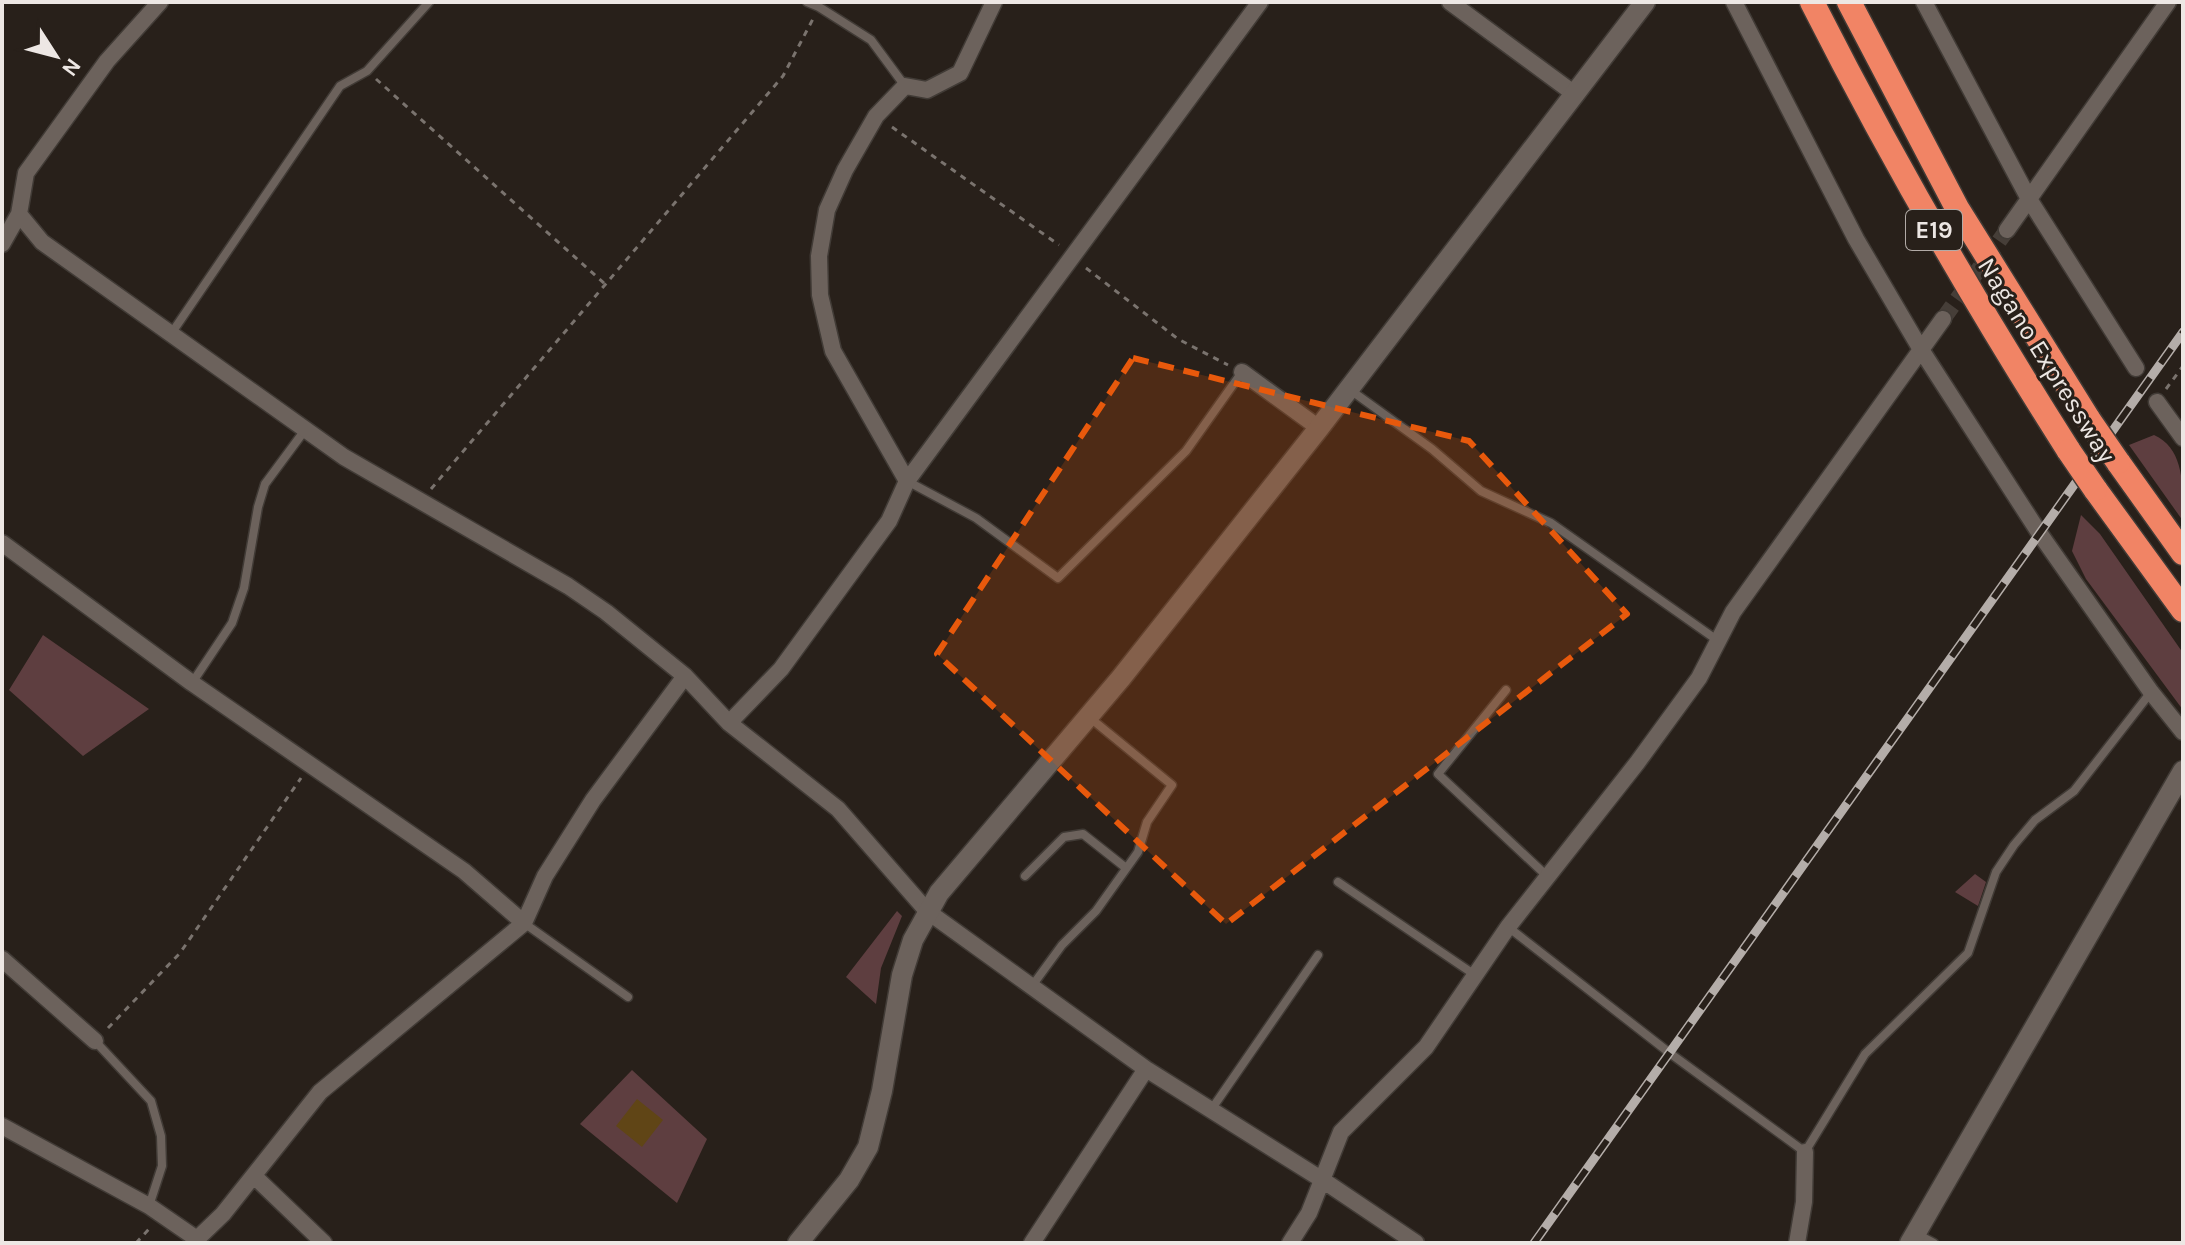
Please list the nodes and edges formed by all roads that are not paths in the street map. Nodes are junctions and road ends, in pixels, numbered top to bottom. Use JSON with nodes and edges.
{"nodes":[{"id":1,"x":147,"y":2,"type":"edge"},
{"id":2,"x":160,"y":2,"type":"edge"},
{"id":3,"x":429,"y":2,"type":"edge"},
{"id":4,"x":807,"y":2,"type":"edge"},
{"id":5,"x":994,"y":2,"type":"edge"},
{"id":6,"x":1260,"y":2,"type":"edge"},
{"id":7,"x":1450,"y":2,"type":"edge"},
{"id":8,"x":1645,"y":2,"type":"edge"},
{"id":9,"x":1734,"y":2,"type":"edge"},
{"id":10,"x":1812,"y":2,"type":"edge"},
{"id":11,"x":1849,"y":2,"type":"edge"},
{"id":12,"x":1924,"y":2,"type":"edge"},
{"id":13,"x":2168,"y":2,"type":"edge"},
{"id":14,"x":146,"y":20,"type":"junction"},
{"id":15,"x":905,"y":86,"type":"junction"},
{"id":16,"x":1576,"y":95,"type":"junction"},
{"id":17,"x":2029,"y":199,"type":"junction"},
{"id":18,"x":19,"y":214,"type":"junction"},
{"id":19,"x":2007,"y":230,"type":"tunnel mouth"},
{"id":20,"x":4,"y":234,"type":"edge"},
{"id":21,"x":1943,"y":319,"type":"tunnel mouth"},
{"id":22,"x":170,"y":334,"type":"junction"},
{"id":23,"x":1920,"y":348,"type":"junction"},
{"id":24,"x":2136,"y":368,"type":"dead end"},
{"id":25,"x":1242,"y":372,"type":"joint"},
{"id":26,"x":1348,"y":389,"type":"junction"},
{"id":27,"x":2157,"y":402,"type":"road end"},
{"id":28,"x":1319,"y":428,"type":"junction"},
{"id":29,"x":305,"y":430,"type":"junction"},
{"id":30,"x":2183,"y":438,"type":"edge"},
{"id":31,"x":907,"y":481,"type":"junction"},
{"id":32,"x":2,"y":543,"type":"edge"},
{"id":33,"x":2183,"y":553,"type":"edge"},
{"id":34,"x":2183,"y":610,"type":"edge"},
{"id":35,"x":1717,"y":640,"type":"junction"},
{"id":36,"x":685,"y":676,"type":"junction"},
{"id":37,"x":192,"y":683,"type":"junction"},
{"id":38,"x":1506,"y":690,"type":"dead end"},
{"id":39,"x":2151,"y":692,"type":"junction"},
{"id":40,"x":1089,"y":716,"type":"junction"},
{"id":41,"x":729,"y":723,"type":"junction"},
{"id":42,"x":2183,"y":732,"type":"edge"},
{"id":43,"x":2183,"y":771,"type":"edge"},
{"id":44,"x":1126,"y":868,"type":"junction"},
{"id":45,"x":1025,"y":876,"type":"dead end"},
{"id":46,"x":1548,"y":877,"type":"junction"},
{"id":47,"x":1338,"y":882,"type":"dead end"},
{"id":48,"x":927,"y":911,"type":"junction"},
{"id":49,"x":524,"y":923,"type":"junction"},
{"id":50,"x":1508,"y":927,"type":"junction"},
{"id":51,"x":1318,"y":955,"type":"dead end"},
{"id":52,"x":2,"y":959,"type":"edge"},
{"id":53,"x":1476,"y":975,"type":"junction"},
{"id":54,"x":1032,"y":987,"type":"junction"},
{"id":55,"x":628,"y":997,"type":"dead end"},
{"id":56,"x":95,"y":1041,"type":"joint"},
{"id":57,"x":1146,"y":1069,"type":"junction"},
{"id":58,"x":1211,"y":1110,"type":"junction"},
{"id":59,"x":2,"y":1126,"type":"edge"},
{"id":60,"x":1805,"y":1152,"type":"junction"},
{"id":61,"x":254,"y":1176,"type":"junction"},
{"id":62,"x":1321,"y":1179,"type":"junction"},
{"id":63,"x":149,"y":1206,"type":"junction"},
{"id":64,"x":1920,"y":1240,"type":"edge"},
{"id":65,"x":197,"y":1241,"type":"edge"},
{"id":66,"x":324,"y":1243,"type":"edge"},
{"id":67,"x":798,"y":1243,"type":"edge"},
{"id":68,"x":1032,"y":1243,"type":"edge"},
{"id":69,"x":1290,"y":1243,"type":"edge"},
{"id":70,"x":1416,"y":1243,"type":"edge"},
{"id":71,"x":1797,"y":1243,"type":"edge"}],
"edges":[{"from":1,"to":14,"type":"street"},
{"from":2,"to":14,"type":"street"},
{"from":3,"to":22,"type":"lane"},
{"from":4,"to":15,"type":"lane"},
{"from":5,"to":15,"type":"street"},
{"from":6,"to":31,"type":"street"},
{"from":7,"to":16,"type":"street"},
{"from":8,"to":16,"type":"street"},
{"from":9,"to":23,"type":"street"},
{"from":10,"to":34,"type":"highway","name":"Nagano Expressway","number":"E19","bridge":true},
{"from":11,"to":33,"type":"highway","name":"Nagano Expressway","number":"E19","bridge":true},
{"from":12,"to":17,"type":"street"},
{"from":13,"to":17,"type":"street"},
{"from":14,"to":18,"type":"street"},
{"from":15,"to":31,"type":"street"},
{"from":16,"to":26,"type":"street"},
{"from":17,"to":19,"type":"street"},
{"from":17,"to":24,"type":"street"},
{"from":18,"to":20,"type":"street"},
{"from":18,"to":22,"type":"street"},
{"from":21,"to":23,"type":"street"},
{"from":22,"to":29,"type":"street"},
{"from":23,"to":35,"type":"street"},
{"from":23,"to":39,"type":"street"},
{"from":25,"to":28,"type":"street"},
{"from":25,"to":31,"type":"lane"},
{"from":26,"to":28,"type":"street"},
{"from":26,"to":35,"type":"lane"},
{"from":27,"to":30,"type":"street"},
{"from":28,"to":40,"type":"street"},
{"from":29,"to":36,"type":"street"},
{"from":29,"to":37,"type":"lane"},
{"from":31,"to":41,"type":"street"},
{"from":32,"to":37,"type":"street"},
{"from":35,"to":46,"type":"street"},
{"from":36,"to":41,"type":"street"},
{"from":36,"to":49,"type":"street"},
{"from":37,"to":49,"type":"street"},
{"from":38,"to":46,"type":"lane"},
{"from":39,"to":42,"type":"street"},
{"from":39,"to":60,"type":"lane"},
{"from":40,"to":44,"type":"lane"},
{"from":40,"to":48,"type":"street"},
{"from":41,"to":48,"type":"street"},
{"from":43,"to":64,"type":"street"},
{"from":44,"to":45,"type":"lane"},
{"from":44,"to":54,"type":"lane"},
{"from":46,"to":50,"type":"street"},
{"from":47,"to":53,"type":"lane"},
{"from":48,"to":54,"type":"street"},
{"from":48,"to":67,"type":"street"},
{"from":49,"to":55,"type":"lane"},
{"from":49,"to":61,"type":"street"},
{"from":50,"to":53,"type":"street"},
{"from":50,"to":60,"type":"lane"},
{"from":51,"to":58,"type":"lane"},
{"from":52,"to":56,"type":"street"},
{"from":53,"to":62,"type":"street"},
{"from":54,"to":57,"type":"street"},
{"from":56,"to":63,"type":"lane"},
{"from":57,"to":58,"type":"street"},
{"from":57,"to":68,"type":"street"},
{"from":58,"to":62,"type":"street"},
{"from":59,"to":63,"type":"street"},
{"from":60,"to":71,"type":"street"},
{"from":61,"to":65,"type":"street"},
{"from":61,"to":66,"type":"street"},
{"from":62,"to":69,"type":"street"},
{"from":62,"to":70,"type":"street"},
{"from":63,"to":65,"type":"street"}]}
